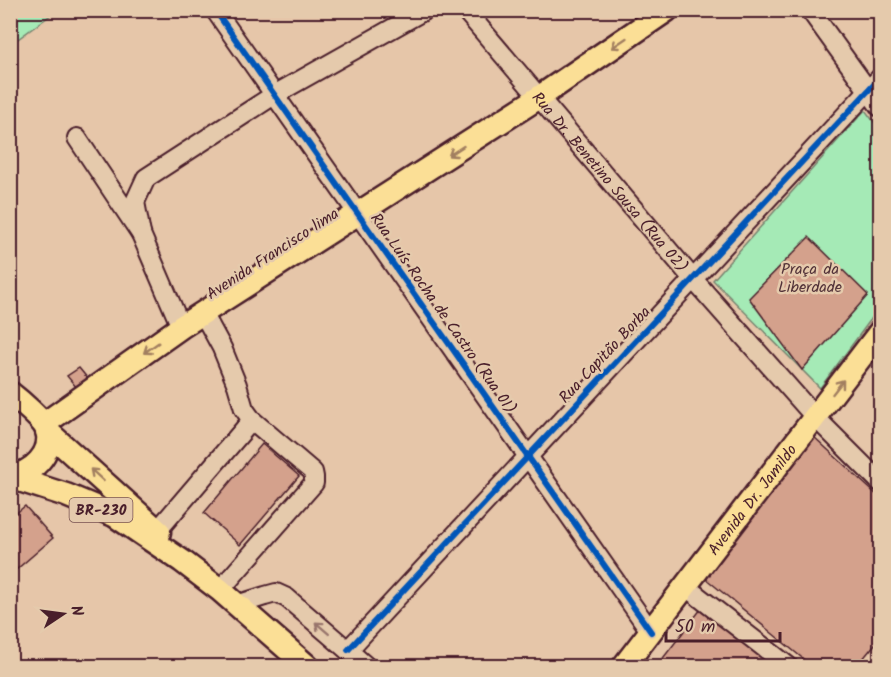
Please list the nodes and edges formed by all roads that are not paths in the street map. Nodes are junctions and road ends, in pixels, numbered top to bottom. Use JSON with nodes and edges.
{"nodes":[{"id":1,"x":215,"y":10,"type":"edge"},
{"id":2,"x":425,"y":10,"type":"edge"},
{"id":3,"x":465,"y":10,"type":"edge"},
{"id":4,"x":667,"y":10,"type":"edge"},
{"id":5,"x":810,"y":10,"type":"edge"},
{"id":6,"x":875,"y":84,"type":"edge"},
{"id":7,"x":274,"y":95,"type":"junction"},
{"id":8,"x":538,"y":98,"type":"junction"},
{"id":9,"x":880,"y":107,"type":"edge"},
{"id":10,"x":77,"y":138,"type":"dead end"},
{"id":11,"x":358,"y":214,"type":"junction"},
{"id":12,"x":141,"y":234,"type":"junction"},
{"id":13,"x":693,"y":279,"type":"junction"},
{"id":14,"x":203,"y":313,"type":"junction"},
{"id":15,"x":181,"y":327,"type":"junction"},
{"id":16,"x":880,"y":332,"type":"edge"},
{"id":17,"x":13,"y":397,"type":"edge"},
{"id":18,"x":815,"y":417,"type":"junction"},
{"id":19,"x":252,"y":420,"type":"junction"},
{"id":20,"x":46,"y":427,"type":"junction"},
{"id":21,"x":528,"y":456,"type":"junction"},
{"id":22,"x":10,"y":477,"type":"edge"},
{"id":23,"x":880,"y":482,"type":"edge"},
{"id":24,"x":158,"y":530,"type":"junction"},
{"id":25,"x":182,"y":561,"type":"junction"},
{"id":26,"x":686,"y":587,"type":"junction"},
{"id":27,"x":228,"y":597,"type":"junction"},
{"id":28,"x":651,"y":632,"type":"junction"},
{"id":29,"x":348,"y":650,"type":"junction"},
{"id":30,"x":307,"y":666,"type":"edge"},
{"id":31,"x":366,"y":666,"type":"edge"},
{"id":32,"x":624,"y":666,"type":"edge"},
{"id":33,"x":788,"y":666,"type":"edge"}],
"edges":[{"from":1,"to":7,"type":"street","name":"Rua Luís Rocha de Castro (Rua 01)"},
{"from":2,"to":7,"type":"street"},
{"from":3,"to":8,"type":"street","name":"Rua Dr. Benetino Sousa (Rua 02)"},
{"from":4,"to":8,"type":"main road","name":"Avenida Francisco lima","one_way":true},
{"from":5,"to":6,"type":"street"},
{"from":6,"to":9,"type":"street"},
{"from":6,"to":13,"type":"street","name":"Rua Capitão Borba"},
{"from":7,"to":11,"type":"street","name":"Rua Luís Rocha de Castro (Rua 01)"},
{"from":7,"to":12,"type":"street"},
{"from":8,"to":11,"type":"main road","name":"Avenida Francisco lima","one_way":true},
{"from":8,"to":13,"type":"street","name":"Rua Dr. Benetino Sousa (Rua 02)"},
{"from":10,"to":12,"type":"street"},
{"from":11,"to":14,"type":"main road","name":"Avenida Francisco lima"},
{"from":11,"to":21,"type":"street","name":"Rua Luís Rocha de Castro (Rua 01)"},
{"from":12,"to":15,"type":"street"},
{"from":13,"to":18,"type":"street","name":"Rua Dr. Benetino Sousa (Rua 02)"},
{"from":13,"to":21,"type":"street","name":"Rua Capitão Borba"},
{"from":14,"to":15,"type":"main road","name":"Avenida Francisco lima"},
{"from":14,"to":19,"type":"street"},
{"from":15,"to":20,"type":"main road","name":"Avenida Francisco lima","one_way":true},
{"from":18,"to":16,"type":"main road","name":"Avenida Dr. Jamildo","one_way":true},
{"from":17,"to":20,"type":"main road","number":"BR-230"},
{"from":18,"to":23,"type":"street","name":"Rua Dr. Benetino Sousa (Rua 02)"},
{"from":18,"to":26,"type":"main road","name":"Avenida Dr. Jamildo"},
{"from":19,"to":24,"type":"street"},
{"from":19,"to":27,"type":"street"},
{"from":20,"to":22,"type":"main road","number":"BR-230"},
{"from":24,"to":20,"type":"main road","number":"BR-230","one_way":true},
{"from":21,"to":28,"type":"street","name":"Rua Luís Rocha de Castro (Rua 01)"},
{"from":21,"to":29,"type":"street","name":"Rua Capitão Borba"},
{"from":22,"to":25,"type":"main road","number":"BR-230"},
{"from":24,"to":25,"type":"main road","number":"BR-230"},
{"from":25,"to":27,"type":"main road","number":"BR-230"},
{"from":26,"to":28,"type":"main road","name":"Avenida Dr. Jamildo"},
{"from":26,"to":33,"type":"street"},
{"from":29,"to":27,"type":"street","one_way":true},
{"from":27,"to":30,"type":"main road","number":"BR-230"},
{"from":28,"to":32,"type":"main road","name":"Avenida Dr. Jamildo"},
{"from":29,"to":31,"type":"street"}]}
